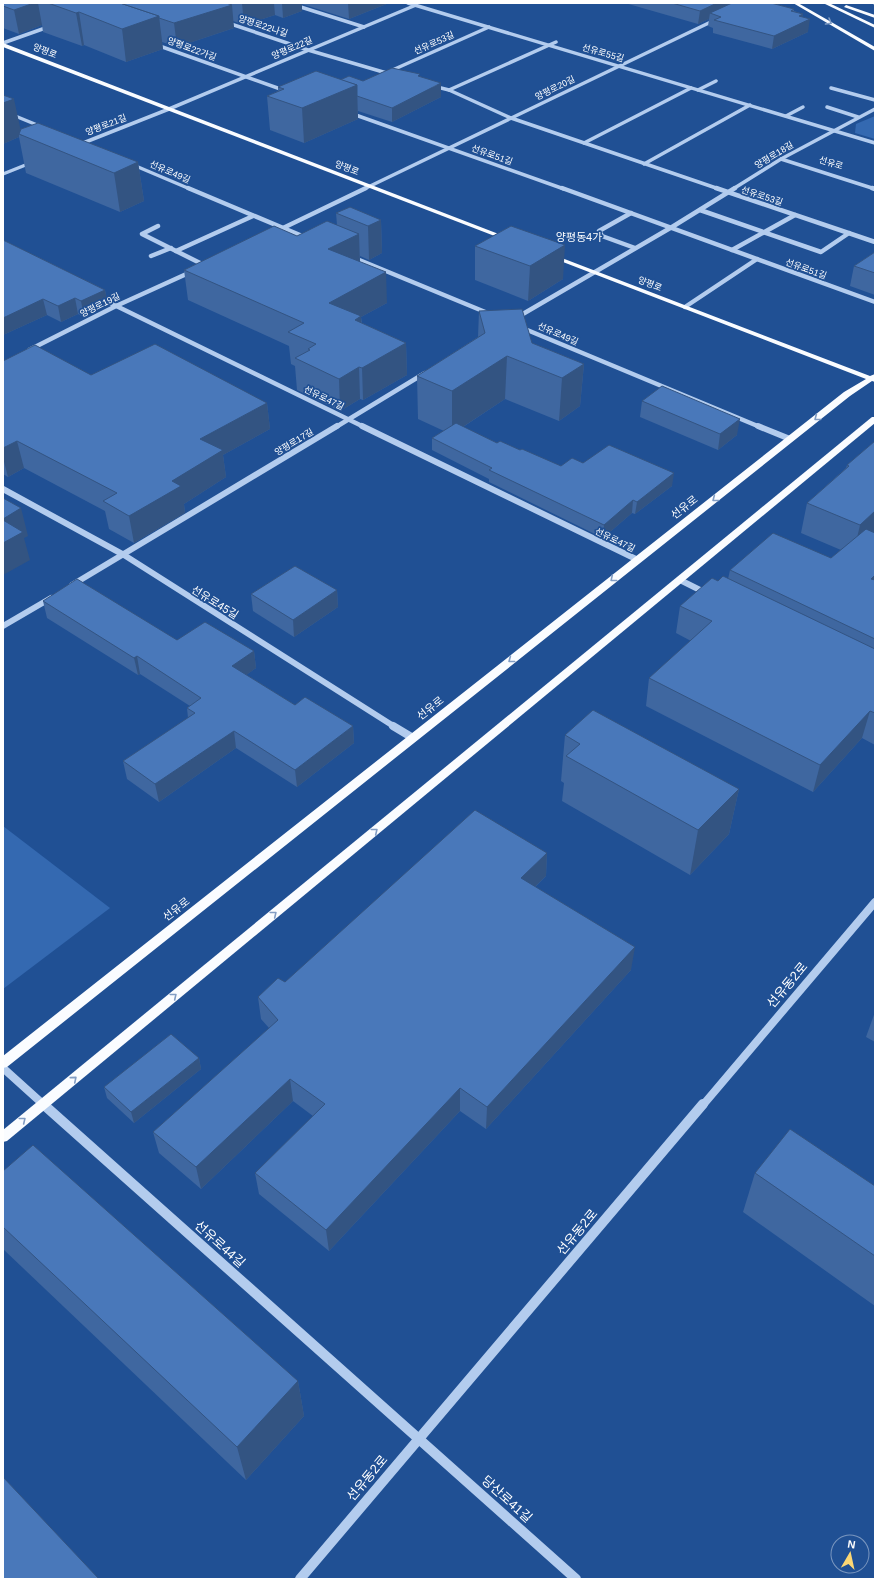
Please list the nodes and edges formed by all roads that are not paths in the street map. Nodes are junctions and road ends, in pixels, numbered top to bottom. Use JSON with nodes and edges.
{"nodes":[{"id":1,"x":288,"y":3,"type":"edge"},
{"id":2,"x":408,"y":3,"type":"edge"},
{"id":3,"x":421,"y":3,"type":"edge"},
{"id":4,"x":795,"y":3,"type":"edge"},
{"id":5,"x":825,"y":3,"type":"edge"},
{"id":6,"x":837,"y":3,"type":"edge"},
{"id":7,"x":415,"y":5,"type":"junction"},
{"id":8,"x":875,"y":17,"type":"edge"},
{"id":9,"x":719,"y":18,"type":"edge"},
{"id":10,"x":220,"y":20,"type":"edge"},
{"id":11,"x":52,"y":25,"type":"edge"},
{"id":12,"x":364,"y":27,"type":"junction"},
{"id":13,"x":488,"y":27,"type":"junction"},
{"id":14,"x":875,"y":27,"type":"edge"},
{"id":15,"x":151,"y":42,"type":"edge"},
{"id":16,"x":556,"y":42,"type":"dead end"},
{"id":17,"x":3,"y":44,"type":"edge"},
{"id":18,"x":547,"y":45,"type":"junction"},
{"id":19,"x":875,"y":49,"type":"edge"},
{"id":20,"x":308,"y":50,"type":"junction"},
{"id":21,"x":618,"y":65,"type":"junction"},
{"id":22,"x":385,"y":73,"type":"junction"},
{"id":23,"x":392,"y":75,"type":"edge"},
{"id":24,"x":247,"y":77,"type":"junction"},
{"id":25,"x":716,"y":81,"type":"dead end"},
{"id":26,"x":428,"y":84,"type":"edge"},
{"id":27,"x":691,"y":88,"type":"junction"},
{"id":28,"x":831,"y":88,"type":"dead end"},
{"id":29,"x":449,"y":90,"type":"junction"},
{"id":30,"x":698,"y":90,"type":"junction"},
{"id":31,"x":291,"y":93,"type":"edge"},
{"id":32,"x":875,"y":100,"type":"edge"},
{"id":33,"x":750,"y":105,"type":"junction"},
{"id":34,"x":803,"y":107,"type":"dead end"},
{"id":35,"x":827,"y":107,"type":"dead end"},
{"id":36,"x":169,"y":109,"type":"junction"},
{"id":37,"x":875,"y":109,"type":"edge"},
{"id":38,"x":3,"y":111,"type":"edge"},
{"id":39,"x":344,"y":111,"type":"edge"},
{"id":40,"x":786,"y":116,"type":"junction"},
{"id":41,"x":858,"y":117,"type":"junction"},
{"id":42,"x":511,"y":118,"type":"junction"},
{"id":43,"x":45,"y":129,"type":"edge"},
{"id":44,"x":833,"y":130,"type":"junction"},
{"id":45,"x":73,"y":141,"type":"edge"},
{"id":46,"x":584,"y":143,"type":"junction"},
{"id":47,"x":875,"y":143,"type":"edge"},
{"id":48,"x":80,"y":144,"type":"junction"},
{"id":49,"x":73,"y":146,"type":"edge"},
{"id":50,"x":88,"y":147,"type":"edge"},
{"id":51,"x":448,"y":148,"type":"junction"},
{"id":52,"x":781,"y":159,"type":"junction"},
{"id":53,"x":38,"y":160,"type":"edge"},
{"id":54,"x":124,"y":162,"type":"edge"},
{"id":55,"x":644,"y":164,"type":"junction"},
{"id":56,"x":3,"y":174,"type":"edge"},
{"id":57,"x":369,"y":186,"type":"junction"},
{"id":58,"x":875,"y":189,"type":"edge"},
{"id":59,"x":727,"y":193,"type":"junction"},
{"id":60,"x":700,"y":210,"type":"junction"},
{"id":61,"x":631,"y":213,"type":"junction"},
{"id":62,"x":795,"y":215,"type":"junction"},
{"id":63,"x":253,"y":216,"type":"junction"},
{"id":64,"x":158,"y":226,"type":"dead end"},
{"id":65,"x":672,"y":227,"type":"junction"},
{"id":66,"x":283,"y":228,"type":"junction"},
{"id":67,"x":276,"y":231,"type":"edge"},
{"id":68,"x":765,"y":232,"type":"junction"},
{"id":69,"x":849,"y":233,"type":"junction"},
{"id":70,"x":312,"y":240,"type":"edge"},
{"id":71,"x":513,"y":241,"type":"edge"},
{"id":72,"x":875,"y":242,"type":"edge"},
{"id":73,"x":171,"y":248,"type":"junction"},
{"id":74,"x":635,"y":248,"type":"junction"},
{"id":75,"x":732,"y":250,"type":"junction"},
{"id":76,"x":176,"y":251,"type":"junction"},
{"id":77,"x":542,"y":252,"type":"edge"},
{"id":78,"x":348,"y":255,"type":"edge"},
{"id":79,"x":151,"y":256,"type":"dead end"},
{"id":80,"x":757,"y":259,"type":"junction"},
{"id":81,"x":213,"y":262,"type":"edge"},
{"id":82,"x":206,"y":266,"type":"junction"},
{"id":83,"x":593,"y":272,"type":"junction"},
{"id":84,"x":95,"y":295,"type":"edge"},
{"id":85,"x":875,"y":302,"type":"edge"},
{"id":86,"x":116,"y":306,"type":"junction"},
{"id":87,"x":685,"y":307,"type":"junction"},
{"id":88,"x":494,"y":316,"type":"edge"},
{"id":89,"x":508,"y":322,"type":"edge"},
{"id":90,"x":516,"y":325,"type":"edge"},
{"id":91,"x":24,"y":352,"type":"edge"},
{"id":92,"x":429,"y":370,"type":"edge"},
{"id":93,"x":874,"y":378,"type":"edge"},
{"id":94,"x":349,"y":419,"type":"junction"},
{"id":95,"x":875,"y":419,"type":"edge"},
{"id":96,"x":790,"y":440,"type":"junction"},
{"id":97,"x":3,"y":489,"type":"edge"},
{"id":98,"x":124,"y":555,"type":"junction"},
{"id":99,"x":638,"y":560,"type":"junction"},
{"id":100,"x":680,"y":580,"type":"junction"},
{"id":101,"x":65,"y":589,"type":"edge"},
{"id":102,"x":59,"y":593,"type":"edge"},
{"id":103,"x":718,"y":598,"type":"edge"},
{"id":104,"x":3,"y":626,"type":"edge"},
{"id":105,"x":413,"y":738,"type":"junction"},
{"id":106,"x":875,"y":902,"type":"edge"},
{"id":107,"x":3,"y":1063,"type":"edge"},
{"id":108,"x":3,"y":1068,"type":"edge"},
{"id":109,"x":44,"y":1104,"type":"junction"},
{"id":110,"x":3,"y":1137,"type":"edge"},
{"id":111,"x":419,"y":1439,"type":"junction"},
{"id":112,"x":300,"y":1579,"type":"edge"},
{"id":113,"x":576,"y":1579,"type":"edge"}],
"edges":[{"from":1,"to":12,"type":"street"},
{"from":2,"to":7,"type":"street","name":"선유로55길"},
{"from":3,"to":7,"type":"street","name":"양평로22길"},
{"from":4,"to":19,"type":"main road","one_way":true},
{"from":5,"to":14,"type":"main road"},
{"from":6,"to":8,"type":"main road"},
{"from":7,"to":12,"type":"street","name":"양평로22길"},
{"from":7,"to":13,"type":"street","name":"선유로55길"},
{"from":9,"to":21,"type":"street","name":"양평로20길"},
{"from":10,"to":20,"type":"street","name":"양평로22나길"},
{"from":11,"to":17,"type":"street"},
{"from":12,"to":20,"type":"street","name":"양평로22길"},
{"from":13,"to":18,"type":"street","name":"선유로55길"},
{"from":13,"to":22,"type":"street","name":"선유로53길"},
{"from":15,"to":24,"type":"street","name":"양평로22가길"},
{"from":16,"to":18,"type":"street"},
{"from":17,"to":36,"type":"main road","name":"양평로"},
{"from":18,"to":21,"type":"street","name":"선유로55길"},
{"from":18,"to":29,"type":"street"},
{"from":20,"to":22,"type":"street"},
{"from":20,"to":24,"type":"street","name":"양평로22길"},
{"from":21,"to":27,"type":"street","name":"선유로55길"},
{"from":21,"to":42,"type":"street","name":"양평로20길"},
{"from":22,"to":23,"type":"street"},
{"from":24,"to":31,"type":"street"},
{"from":24,"to":36,"type":"street","name":"양평로22길"},
{"from":25,"to":30,"type":"street"},
{"from":26,"to":29,"type":"street","name":"선유로53길"},
{"from":27,"to":30,"type":"street","name":"선유로55길"},
{"from":27,"to":46,"type":"street"},
{"from":28,"to":32,"type":"street"},
{"from":29,"to":42,"type":"street","name":"선유로53길"},
{"from":30,"to":33,"type":"street","name":"선유로55길"},
{"from":33,"to":40,"type":"street","name":"선유로55길"},
{"from":33,"to":55,"type":"street"},
{"from":34,"to":40,"type":"street"},
{"from":35,"to":41,"type":"street"},
{"from":36,"to":48,"type":"street","name":"양평로21길"},
{"from":36,"to":57,"type":"main road","name":"양평로"},
{"from":37,"to":41,"type":"street","name":"양평로18길"},
{"from":38,"to":43,"type":"street"},
{"from":39,"to":51,"type":"street","name":"선유로51길"},
{"from":40,"to":44,"type":"street","name":"선유로55길"},
{"from":41,"to":44,"type":"street","name":"양평로18길"},
{"from":42,"to":46,"type":"street","name":"선유로53길"},
{"from":42,"to":51,"type":"street","name":"양평로20길"},
{"from":44,"to":47,"type":"street","name":"선유로55길"},
{"from":44,"to":52,"type":"street","name":"양평로18길"},
{"from":45,"to":48,"type":"street"},
{"from":46,"to":55,"type":"street","name":"선유로53길"},
{"from":48,"to":49,"type":"street","name":"양평로21길"},
{"from":48,"to":50,"type":"street"},
{"from":51,"to":57,"type":"street","name":"양평로20길"},
{"from":51,"to":61,"type":"street","name":"선유로51길"},
{"from":52,"to":58,"type":"street","name":"선유로"},
{"from":52,"to":59,"type":"street","name":"양평로18길"},
{"from":53,"to":56,"type":"street"},
{"from":54,"to":63,"type":"street","name":"선유로49길"},
{"from":55,"to":59,"type":"street","name":"선유로53길"},
{"from":57,"to":66,"type":"street"},
{"from":57,"to":71,"type":"main road","name":"양평로"},
{"from":59,"to":60,"type":"street","name":"양평로18길"},
{"from":59,"to":62,"type":"street","name":"선유로53길"},
{"from":60,"to":65,"type":"street","name":"양평로18길"},
{"from":60,"to":68,"type":"street"},
{"from":61,"to":65,"type":"street","name":"선유로51길"},
{"from":61,"to":74,"type":"street"},
{"from":62,"to":68,"type":"street"},
{"from":62,"to":69,"type":"street","name":"선유로53길"},
{"from":63,"to":66,"type":"street","name":"선유로49길"},
{"from":63,"to":76,"type":"street"},
{"from":64,"to":73,"type":"street"},
{"from":65,"to":74,"type":"street","name":"양평로18길"},
{"from":65,"to":75,"type":"street","name":"선유로51길"},
{"from":66,"to":67,"type":"street"},
{"from":66,"to":70,"type":"street","name":"선유로49길"},
{"from":68,"to":69,"type":"street","name":"선유로51길"},
{"from":68,"to":75,"type":"street"},
{"from":69,"to":72,"type":"street","name":"선유로53길"},
{"from":73,"to":76,"type":"street"},
{"from":73,"to":79,"type":"street"},
{"from":74,"to":83,"type":"street","name":"양평로18길"},
{"from":75,"to":80,"type":"street","name":"선유로51길"},
{"from":76,"to":82,"type":"street"},
{"from":77,"to":83,"type":"main road","name":"양평로"},
{"from":78,"to":88,"type":"street"},
{"from":80,"to":85,"type":"street","name":"선유로51길"},
{"from":80,"to":87,"type":"street"},
{"from":81,"to":82,"type":"street","name":"양평로19길"},
{"from":82,"to":86,"type":"street","name":"양평로19길"},
{"from":83,"to":87,"type":"main road","name":"양평로"},
{"from":83,"to":89,"type":"street"},
{"from":84,"to":86,"type":"street","name":"선유로47길"},
{"from":86,"to":91,"type":"street","name":"양평로19길"},
{"from":86,"to":94,"type":"street","name":"선유로47길"},
{"from":87,"to":93,"type":"main road","name":"양평로"},
{"from":90,"to":96,"type":"street","name":"선유로49길"},
{"from":92,"to":94,"type":"street","name":"양평로17길"},
{"from":93,"to":96,"type":"main road","name":"선유로","one_way":true},
{"from":94,"to":98,"type":"street","name":"양평로17길"},
{"from":94,"to":99,"type":"street","name":"선유로47길"},
{"from":95,"to":100,"type":"main road"},
{"from":96,"to":99,"type":"main road","name":"선유로","one_way":true},
{"from":97,"to":98,"type":"street","name":"선유로45길"},
{"from":98,"to":101,"type":"street","name":"양평로17길"},
{"from":98,"to":105,"type":"street","name":"선유로45길"},
{"from":99,"to":105,"type":"main road","name":"선유로","one_way":true},
{"from":100,"to":103,"type":"street"},
{"from":109,"to":100,"type":"main road","one_way":true},
{"from":102,"to":104,"type":"street"},
{"from":105,"to":107,"type":"main road","name":"선유로"},
{"from":106,"to":111,"type":"street","name":"선유동2로"},
{"from":108,"to":109,"type":"street","name":"선유로44길"},
{"from":110,"to":109,"type":"main road","one_way":true},
{"from":109,"to":111,"type":"street","name":"선유로44길"},
{"from":111,"to":112,"type":"street","name":"선유동2로"},
{"from":111,"to":113,"type":"street","name":"당산로41길"}]}
